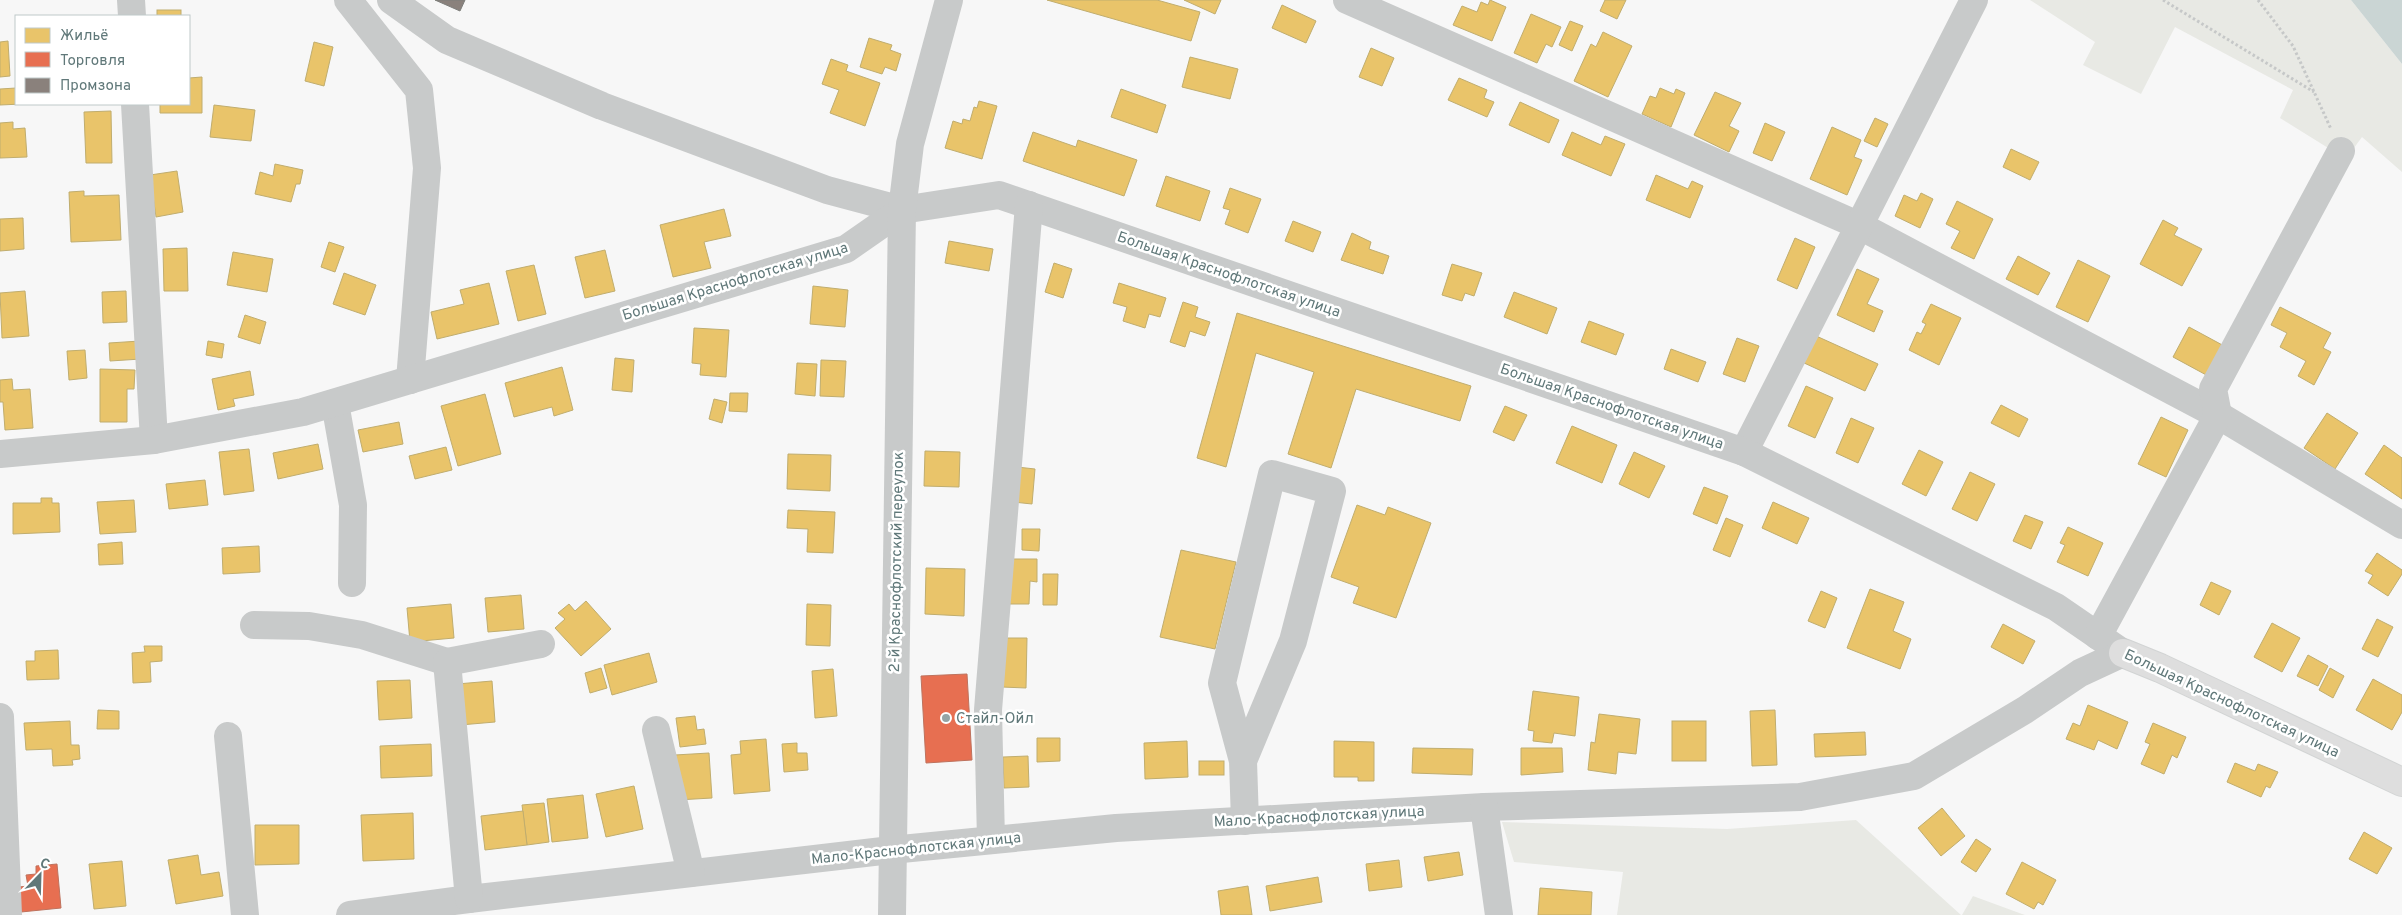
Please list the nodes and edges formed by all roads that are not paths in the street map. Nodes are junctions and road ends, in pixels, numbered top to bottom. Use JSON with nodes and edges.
{"nodes":[{"id":1,"x":131,"y":0,"type":"edge"},
{"id":2,"x":348,"y":0,"type":"edge"},
{"id":3,"x":391,"y":0,"type":"edge"},
{"id":4,"x":949,"y":0,"type":"edge"},
{"id":5,"x":1347,"y":0,"type":"edge"},
{"id":6,"x":1974,"y":0,"type":"edge"},
{"id":7,"x":132,"y":15,"type":"edge"},
{"id":8,"x":135,"y":105,"type":"edge"},
{"id":9,"x":2341,"y":151,"type":"road end"},
{"id":10,"x":1029,"y":205,"type":"junction"},
{"id":11,"x":902,"y":210,"type":"junction"},
{"id":12,"x":1860,"y":226,"type":"junction"},
{"id":13,"x":410,"y":380,"type":"junction"},
{"id":14,"x":335,"y":403,"type":"junction"},
{"id":15,"x":2218,"y":415,"type":"junction"},
{"id":16,"x":154,"y":440,"type":"junction"},
{"id":17,"x":1744,"y":452,"type":"junction"},
{"id":18,"x":0,"y":454,"type":"edge"},
{"id":19,"x":2402,"y":526,"type":"edge"},
{"id":20,"x":352,"y":583,"type":"dead end"},
{"id":21,"x":254,"y":625,"type":"dead end"},
{"id":22,"x":2098,"y":636,"type":"junction"},
{"id":23,"x":541,"y":644,"type":"dead end"},
{"id":24,"x":2123,"y":654,"type":"junction"},
{"id":25,"x":447,"y":662,"type":"junction"},
{"id":26,"x":0,"y":717,"type":"edge"},
{"id":27,"x":656,"y":730,"type":"dead end"},
{"id":28,"x":228,"y":736,"type":"dead end"},
{"id":29,"x":1244,"y":761,"type":"junction"},
{"id":30,"x":2400,"y":777,"type":"edge"},
{"id":31,"x":1484,"y":807,"type":"junction"},
{"id":32,"x":1245,"y":821,"type":"junction"},
{"id":33,"x":991,"y":840,"type":"junction"},
{"id":34,"x":891,"y":850,"type":"junction"},
{"id":35,"x":691,"y":873,"type":"junction"},
{"id":36,"x":469,"y":899,"type":"junction"},
{"id":37,"x":8,"y":915,"type":"edge"},
{"id":38,"x":245,"y":915,"type":"edge"},
{"id":39,"x":350,"y":915,"type":"edge"},
{"id":40,"x":892,"y":915,"type":"edge"},
{"id":41,"x":1499,"y":915,"type":"edge"}],
"edges":[{"from":1,"to":7,"type":"street"},
{"from":2,"to":13,"type":"street"},
{"from":3,"to":11,"type":"street"},
{"from":4,"to":11,"type":"street","name":"2-й Краснофлотский переулок"},
{"from":5,"to":12,"type":"street"},
{"from":6,"to":12,"type":"street"},
{"from":8,"to":16,"type":"street"},
{"from":9,"to":15,"type":"street"},
{"from":10,"to":11,"type":"street","name":"Большая Краснофлотская улица"},
{"from":10,"to":17,"type":"street","name":"Большая Краснофлотская улица"},
{"from":10,"to":33,"type":"street"},
{"from":11,"to":13,"type":"street","name":"Большая Краснофлотская улица"},
{"from":11,"to":34,"type":"street","name":"2-й Краснофлотский переулок"},
{"from":12,"to":15,"type":"street"},
{"from":12,"to":17,"type":"street"},
{"from":13,"to":14,"type":"street","name":"Большая Краснофлотская улица"},
{"from":14,"to":16,"type":"street","name":"Большая Краснофлотская улица"},
{"from":14,"to":20,"type":"street"},
{"from":15,"to":19,"type":"street"},
{"from":15,"to":22,"type":"street"},
{"from":16,"to":18,"type":"street","name":"Большая Краснофлотская улица"},
{"from":17,"to":22,"type":"street","name":"Большая Краснофлотская улица"},
{"from":21,"to":25,"type":"street"},
{"from":22,"to":24,"type":"street","name":"Большая Краснофлотская улица"},
{"from":23,"to":25,"type":"street"},
{"from":24,"to":30,"type":"main road","name":"Большая Краснофлотская улица"},
{"from":24,"to":31,"type":"street","name":"Мало-Краснофлотская улица"},
{"from":25,"to":36,"type":"street"},
{"from":26,"to":37,"type":"street"},
{"from":27,"to":35,"type":"street"},
{"from":28,"to":38,"type":"street"},
{"from":29,"to":29,"type":"street"},
{"from":29,"to":32,"type":"street"},
{"from":31,"to":32,"type":"street","name":"Мало-Краснофлотская улица"},
{"from":31,"to":41,"type":"street"},
{"from":32,"to":33,"type":"street","name":"Мало-Краснофлотская улица"},
{"from":33,"to":34,"type":"street","name":"Мало-Краснофлотская улица"},
{"from":34,"to":35,"type":"street","name":"Мало-Краснофлотская улица"},
{"from":34,"to":40,"type":"street","name":"2-й Краснофлотский переулок"},
{"from":35,"to":36,"type":"street","name":"Мало-Краснофлотская улица"},
{"from":36,"to":39,"type":"street","name":"Мало-Краснофлотская улица"}]}
